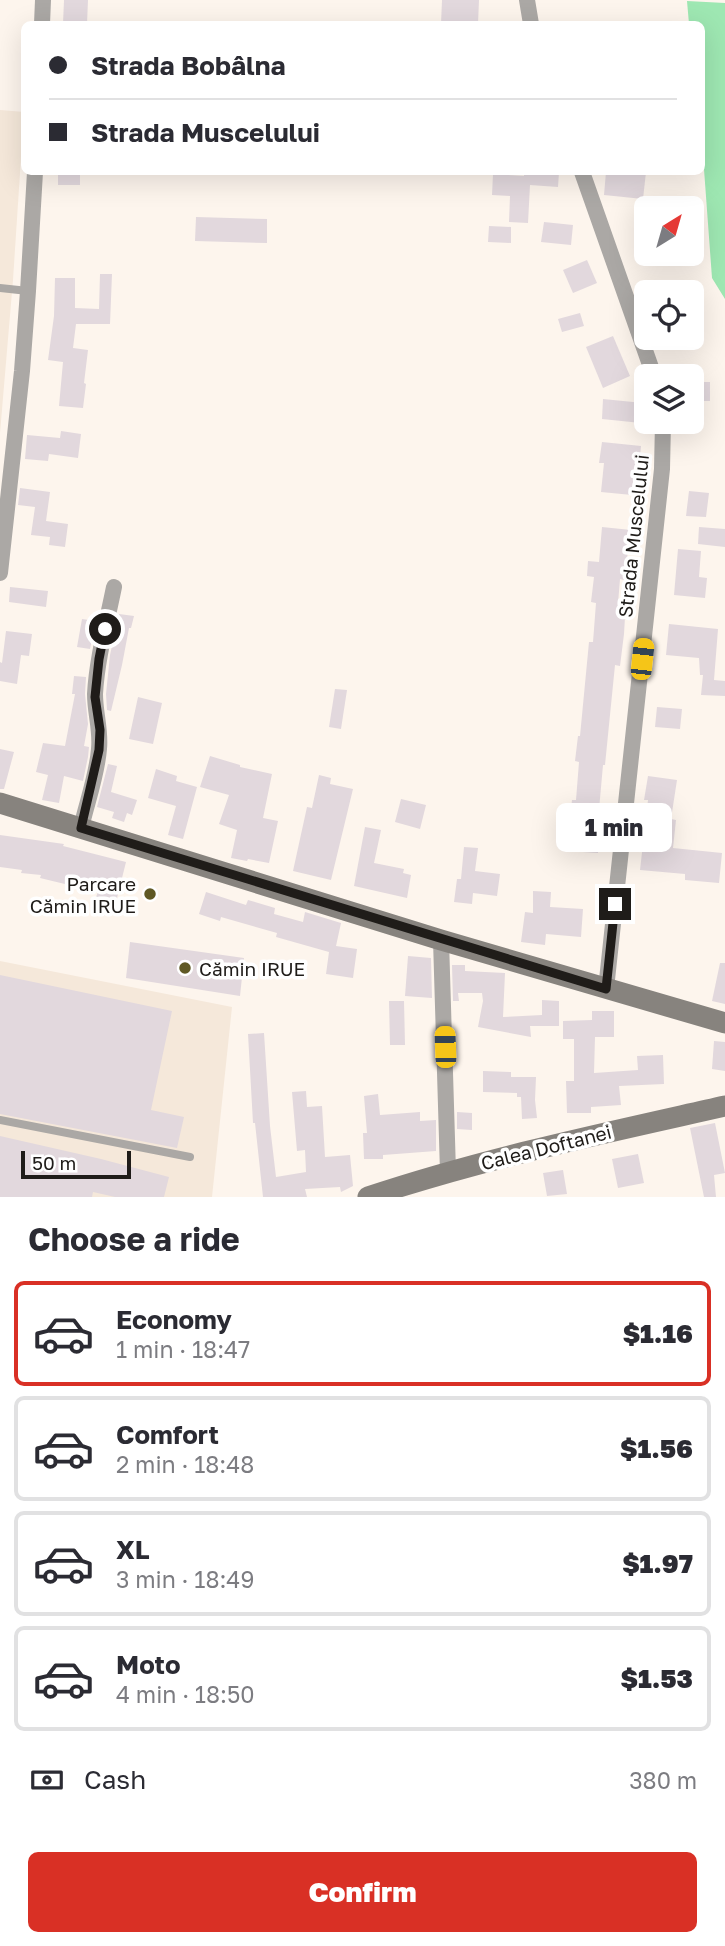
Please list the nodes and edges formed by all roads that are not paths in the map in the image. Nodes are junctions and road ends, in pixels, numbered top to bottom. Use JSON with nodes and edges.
{"nodes":[{"id":1,"x":43,"y":0,"type":"edge"},
{"id":2,"x":527,"y":0,"type":"edge"},
{"id":3,"x":42,"y":21,"type":"edge"},
{"id":4,"x":530,"y":21,"type":"edge"},
{"id":5,"x":34,"y":175,"type":"edge"},
{"id":6,"x":583,"y":175,"type":"edge"},
{"id":7,"x":0,"y":288,"type":"edge"},
{"id":8,"x":28,"y":291,"type":"junction"},
{"id":9,"x":650,"y":364,"type":"edge"},
{"id":10,"x":663,"y":434,"type":"edge"},
{"id":11,"x":0,"y":573,"type":"edge"},
{"id":12,"x":114,"y":587,"type":"dead end"},
{"id":13,"x":0,"y":803,"type":"edge"},
{"id":14,"x":81,"y":828,"type":"junction"},
{"id":15,"x":441,"y":940,"type":"junction"},
{"id":16,"x":606,"y":989,"type":"junction"},
{"id":17,"x":725,"y":1023,"type":"edge"},
{"id":18,"x":725,"y":1106,"type":"edge"},
{"id":19,"x":0,"y":1120,"type":"edge"},
{"id":20,"x":190,"y":1157,"type":"dead end"},
{"id":21,"x":448,"y":1172,"type":"junction"},
{"id":22,"x":369,"y":1197,"type":"edge"}],
"edges":[{"from":1,"to":3,"type":"street"},
{"from":2,"to":4,"type":"street"},
{"from":5,"to":8,"type":"street"},
{"from":6,"to":9,"type":"street"},
{"from":7,"to":8,"type":"lane"},
{"from":8,"to":11,"type":"street"},
{"from":10,"to":16,"type":"street","name":"Strada Muscelului"},
{"from":12,"to":14,"type":"street"},
{"from":13,"to":14,"type":"main road"},
{"from":14,"to":15,"type":"main road"},
{"from":15,"to":16,"type":"main road"},
{"from":15,"to":21,"type":"street"},
{"from":16,"to":17,"type":"main road"},
{"from":18,"to":21,"type":"main road","name":"Calea Doftanei"},
{"from":19,"to":20,"type":"lane"},
{"from":21,"to":22,"type":"main road","name":"Calea Doftanei"}]}
